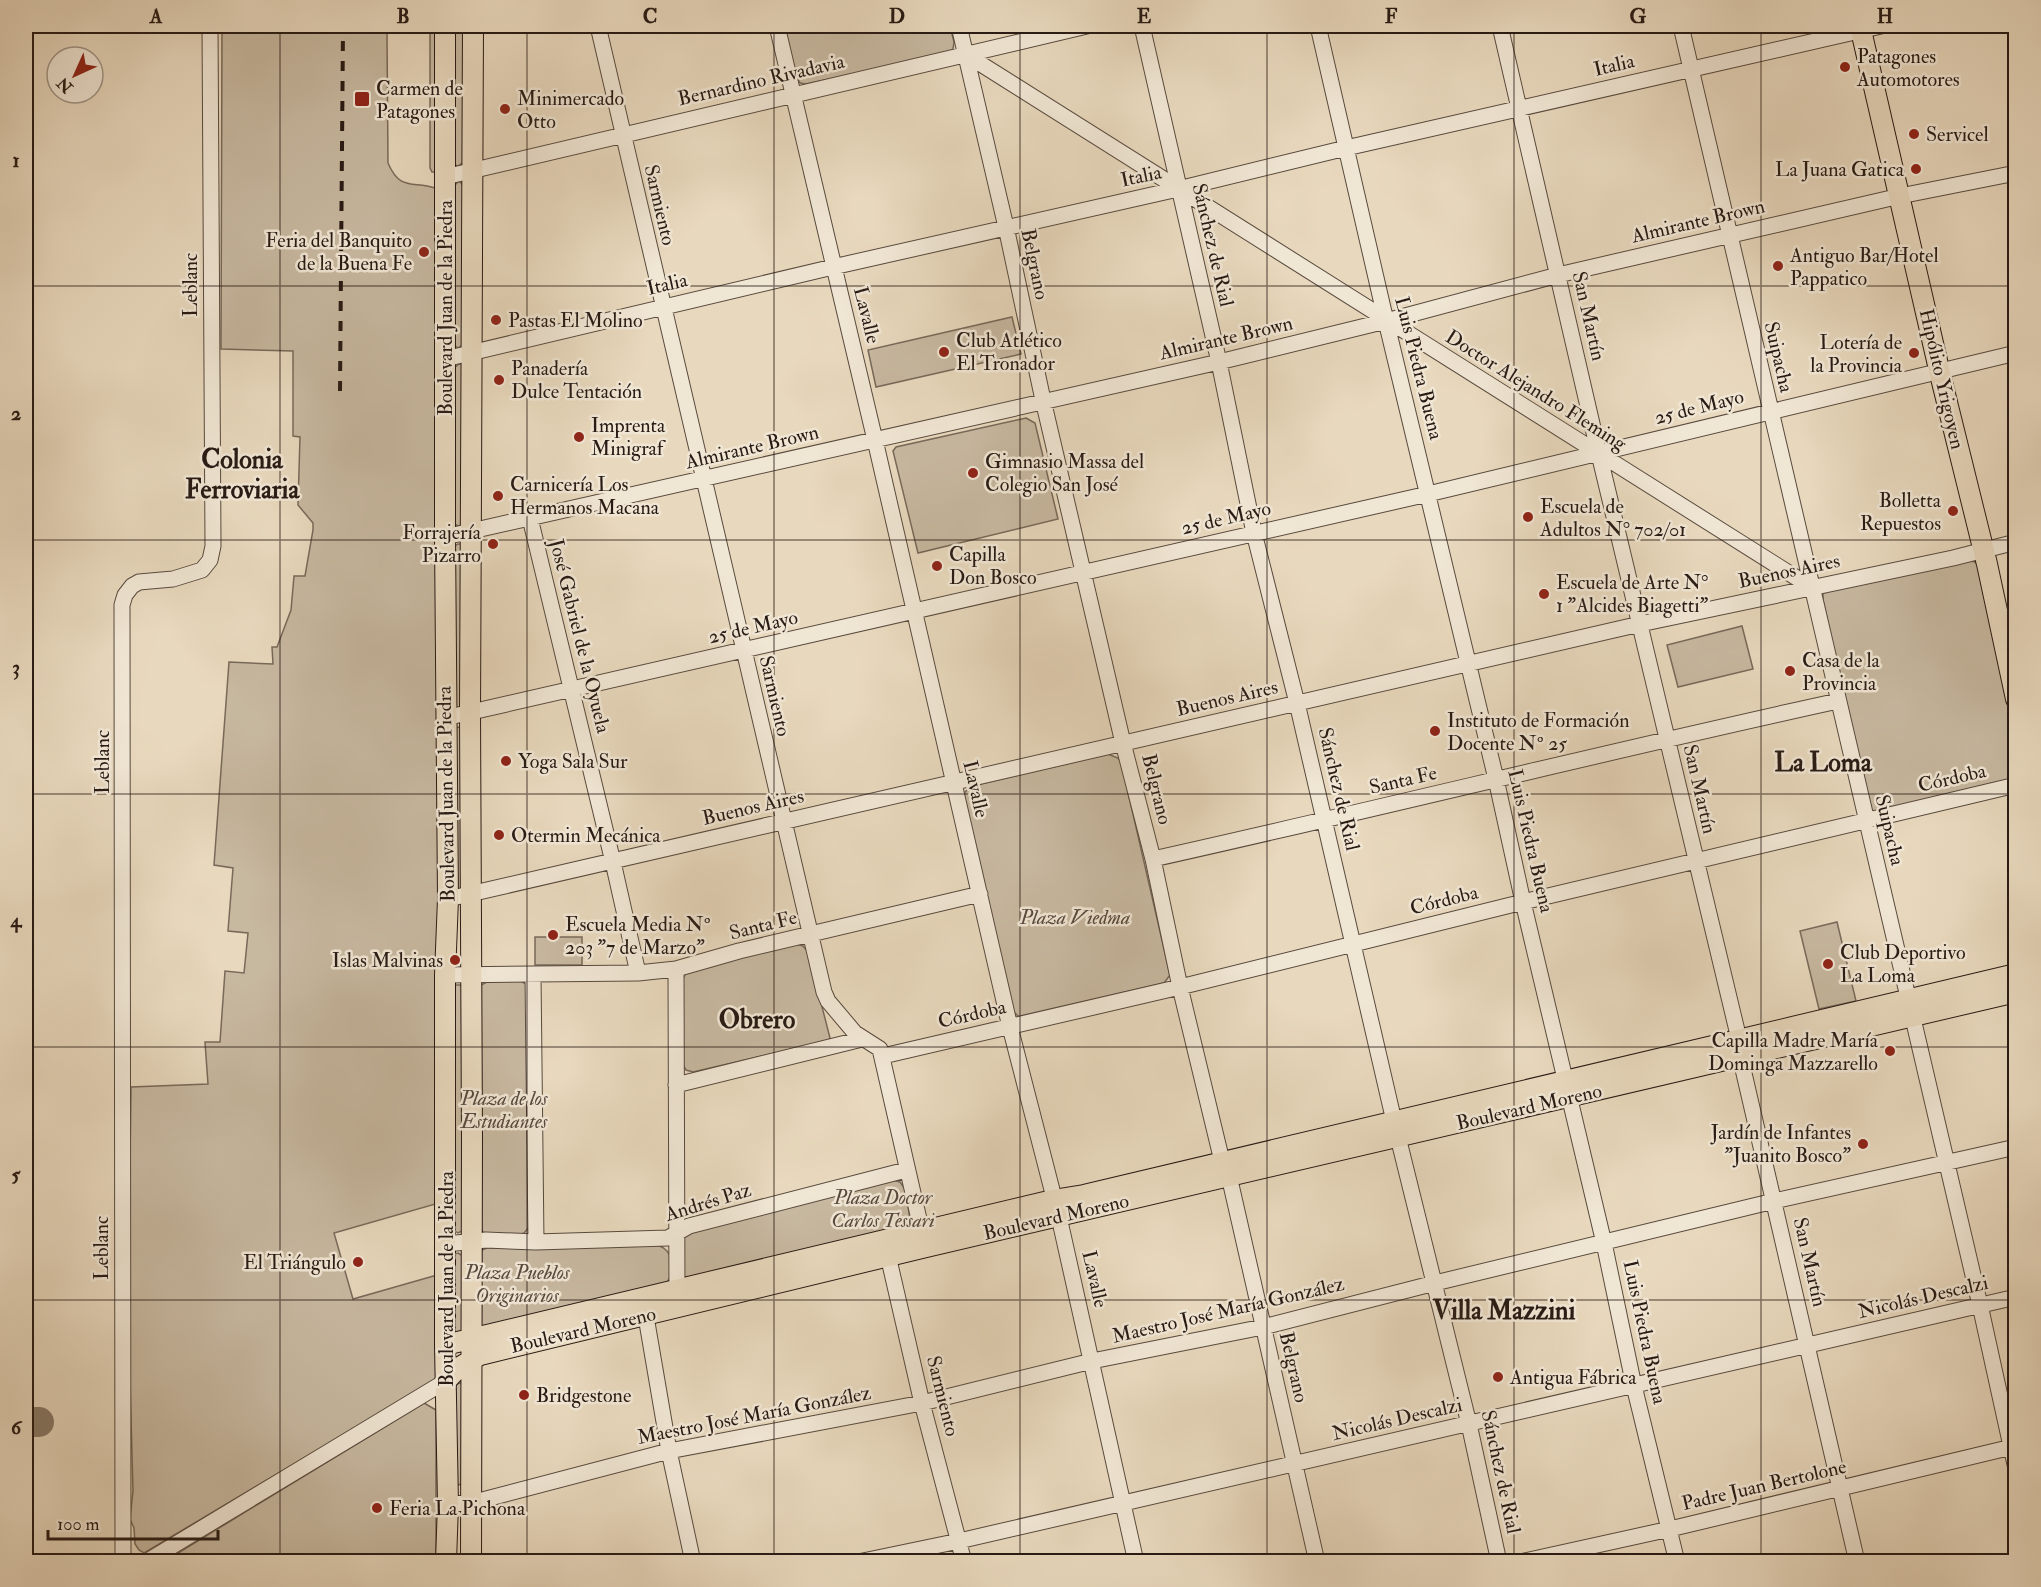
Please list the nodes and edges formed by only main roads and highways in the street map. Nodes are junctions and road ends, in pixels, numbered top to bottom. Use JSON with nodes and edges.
{"nodes":[{"id":1,"x":445,"y":26,"type":"edge"},
{"id":2,"x":473,"y":26,"type":"edge"},
{"id":3,"x":1860,"y":28,"type":"edge"},
{"id":4,"x":2011,"y":662,"type":"edge"},
{"id":5,"x":2016,"y":699,"type":"edge"},
{"id":6,"x":2014,"y":987,"type":"edge"},
{"id":7,"x":644,"y":1306,"type":"junction"},
{"id":8,"x":471,"y":1337,"type":"junction"},
{"id":9,"x":445,"y":1345,"type":"junction"},
{"id":10,"x":471,"y":1359,"type":"junction"},
{"id":11,"x":446,"y":1381,"type":"junction"},
{"id":12,"x":446,"y":1562,"type":"edge"},
{"id":13,"x":471,"y":1562,"type":"edge"}],
"edges":[{"from":1,"to":9,"type":"main road","name":"Boulevard Juan de la Piedra"},
{"from":2,"to":8,"type":"main road","name":"Boulevard Juan de la Piedra"},
{"from":3,"to":4,"type":"main road","name":"Hipólito Yrigoyen"},
{"from":4,"to":5,"type":"main road","name":"Hipólito Yrigoyen"},
{"from":6,"to":7,"type":"main road","name":"Boulevard Moreno"},
{"from":7,"to":8,"type":"main road","name":"Boulevard Moreno"},
{"from":7,"to":10,"type":"main road","name":"Boulevard Moreno"},
{"from":8,"to":9,"type":"main road","name":"Boulevard Moreno"},
{"from":8,"to":10,"type":"main road","name":"Boulevard Juan de la Piedra"},
{"from":9,"to":11,"type":"main road","name":"Boulevard Juan de la Piedra"},
{"from":10,"to":11,"type":"main road","name":"Boulevard Moreno"},
{"from":10,"to":13,"type":"main road","name":"Boulevard Juan de la Piedra"},
{"from":11,"to":12,"type":"main road","name":"Boulevard Juan de la Piedra"}]}
